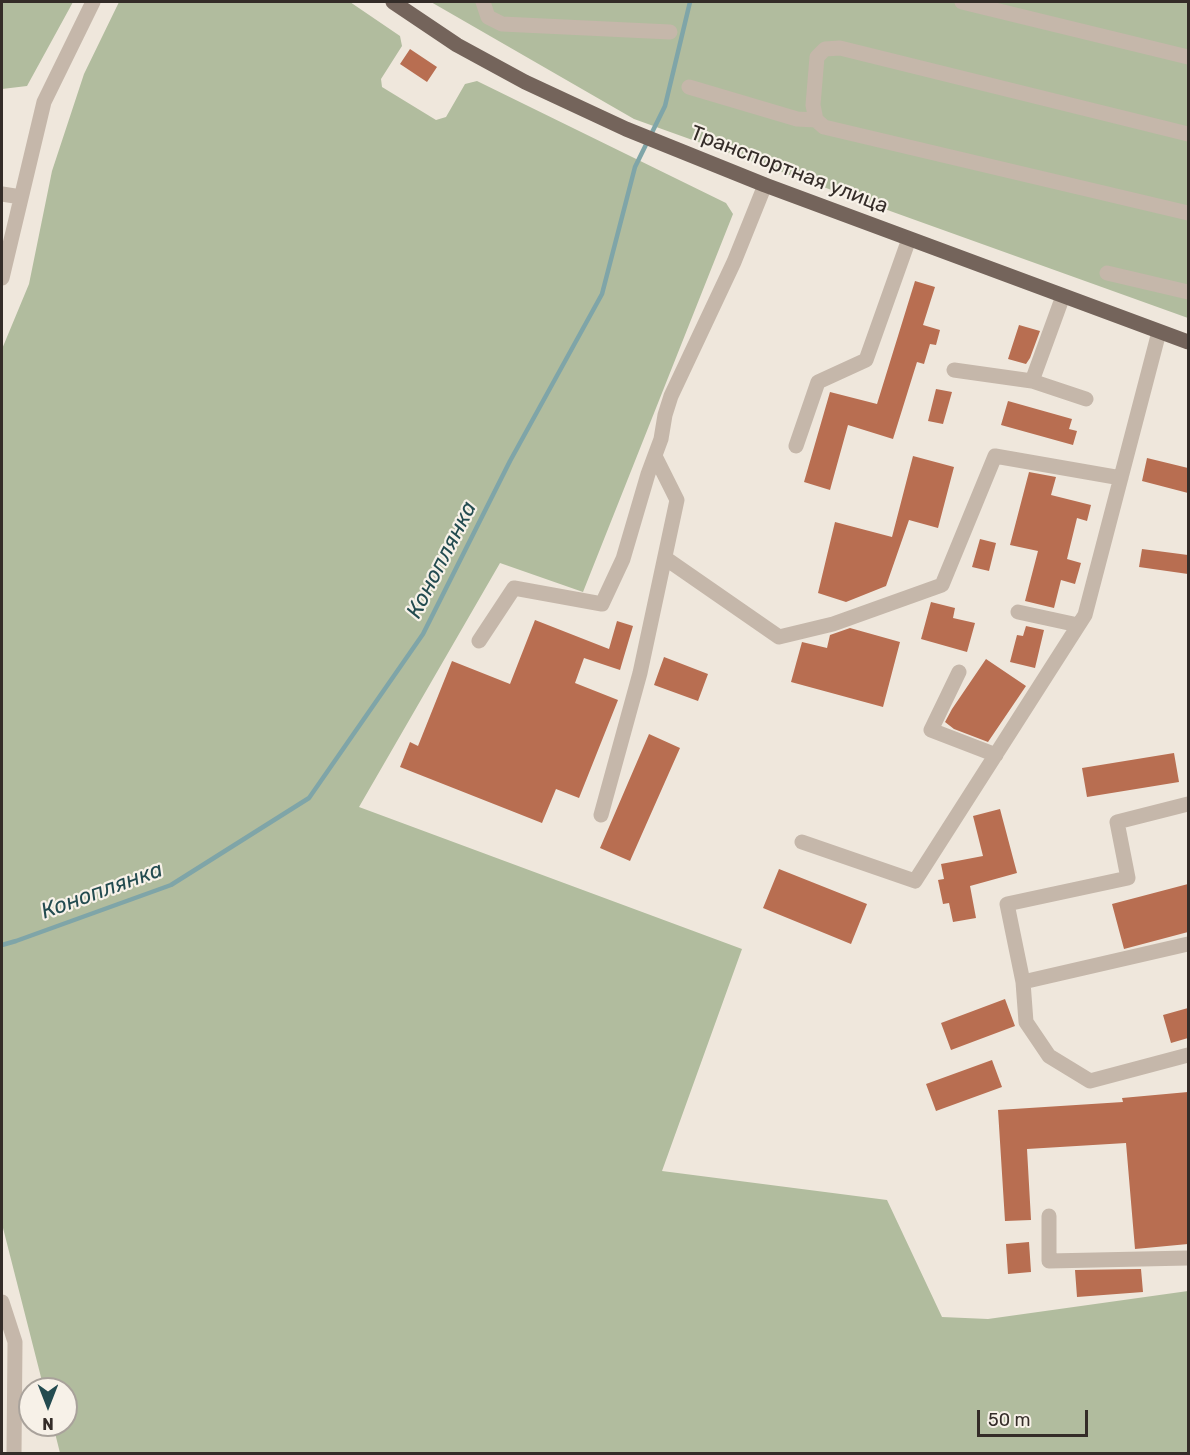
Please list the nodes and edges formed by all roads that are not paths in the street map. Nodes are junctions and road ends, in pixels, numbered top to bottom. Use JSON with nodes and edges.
{"nodes":[{"id":1,"x":93,"y":2,"type":"edge"},
{"id":2,"x":393,"y":2,"type":"edge"},
{"id":3,"x":483,"y":2,"type":"edge"},
{"id":4,"x":962,"y":2,"type":"edge"},
{"id":5,"x":670,"y":32,"type":"dead end"},
{"id":6,"x":1188,"y":57,"type":"edge"},
{"id":7,"x":689,"y":87,"type":"dead end"},
{"id":8,"x":816,"y":120,"type":"junction"},
{"id":9,"x":1188,"y":134,"type":"edge"},
{"id":10,"x":765,"y":185,"type":"junction"},
{"id":11,"x":2,"y":194,"type":"edge"},
{"id":12,"x":21,"y":197,"type":"junction"},
{"id":13,"x":1188,"y":213,"type":"edge"},
{"id":14,"x":909,"y":239,"type":"junction"},
{"id":15,"x":1107,"y":273,"type":"dead end"},
{"id":16,"x":2,"y":278,"type":"edge"},
{"id":17,"x":1188,"y":292,"type":"edge"},
{"id":18,"x":1064,"y":296,"type":"junction"},
{"id":19,"x":1159,"y":332,"type":"junction"},
{"id":20,"x":1188,"y":342,"type":"edge"},
{"id":21,"x":954,"y":370,"type":"dead end"},
{"id":22,"x":1032,"y":381,"type":"junction"},
{"id":23,"x":1086,"y":399,"type":"dead end"},
{"id":24,"x":796,"y":446,"type":"dead end"},
{"id":25,"x":655,"y":456,"type":"junction"},
{"id":26,"x":1120,"y":478,"type":"junction"},
{"id":27,"x":665,"y":558,"type":"junction"},
{"id":28,"x":1018,"y":612,"type":"dead end"},
{"id":29,"x":1078,"y":625,"type":"junction"},
{"id":30,"x":479,"y":641,"type":"dead end"},
{"id":31,"x":959,"y":672,"type":"dead end"},
{"id":32,"x":996,"y":755,"type":"junction"},
{"id":33,"x":1188,"y":804,"type":"edge"},
{"id":34,"x":601,"y":815,"type":"dead end"},
{"id":35,"x":802,"y":842,"type":"dead end"},
{"id":36,"x":1188,"y":944,"type":"edge"},
{"id":37,"x":1023,"y":982,"type":"junction"},
{"id":38,"x":1188,"y":1055,"type":"edge"},
{"id":39,"x":1049,"y":1216,"type":"dead end"},
{"id":40,"x":1188,"y":1258,"type":"edge"},
{"id":41,"x":2,"y":1302,"type":"edge"},
{"id":42,"x":14,"y":1454,"type":"edge"}],
"edges":[{"from":1,"to":12,"type":"street"},
{"from":2,"to":10,"type":"main road","name":"Транспортная улица"},
{"from":3,"to":5,"type":"street"},
{"from":4,"to":6,"type":"street"},
{"from":7,"to":8,"type":"street"},
{"from":8,"to":9,"type":"street"},
{"from":8,"to":13,"type":"street"},
{"from":10,"to":14,"type":"main road","name":"Транспортная улица"},
{"from":10,"to":25,"type":"street"},
{"from":11,"to":12,"type":"street"},
{"from":12,"to":16,"type":"street"},
{"from":14,"to":18,"type":"main road","name":"Транспортная улица"},
{"from":14,"to":24,"type":"street"},
{"from":15,"to":17,"type":"street"},
{"from":18,"to":19,"type":"main road","name":"Транспортная улица"},
{"from":18,"to":22,"type":"street"},
{"from":19,"to":20,"type":"main road","name":"Транспортная улица"},
{"from":19,"to":26,"type":"street"},
{"from":21,"to":22,"type":"street"},
{"from":22,"to":23,"type":"street"},
{"from":25,"to":27,"type":"street"},
{"from":25,"to":30,"type":"street"},
{"from":26,"to":27,"type":"street"},
{"from":26,"to":29,"type":"street"},
{"from":27,"to":34,"type":"street"},
{"from":28,"to":29,"type":"street"},
{"from":29,"to":32,"type":"street"},
{"from":31,"to":32,"type":"street"},
{"from":32,"to":35,"type":"street"},
{"from":33,"to":37,"type":"street"},
{"from":36,"to":37,"type":"street"},
{"from":37,"to":38,"type":"street"},
{"from":39,"to":40,"type":"street"},
{"from":41,"to":42,"type":"street"}]}
